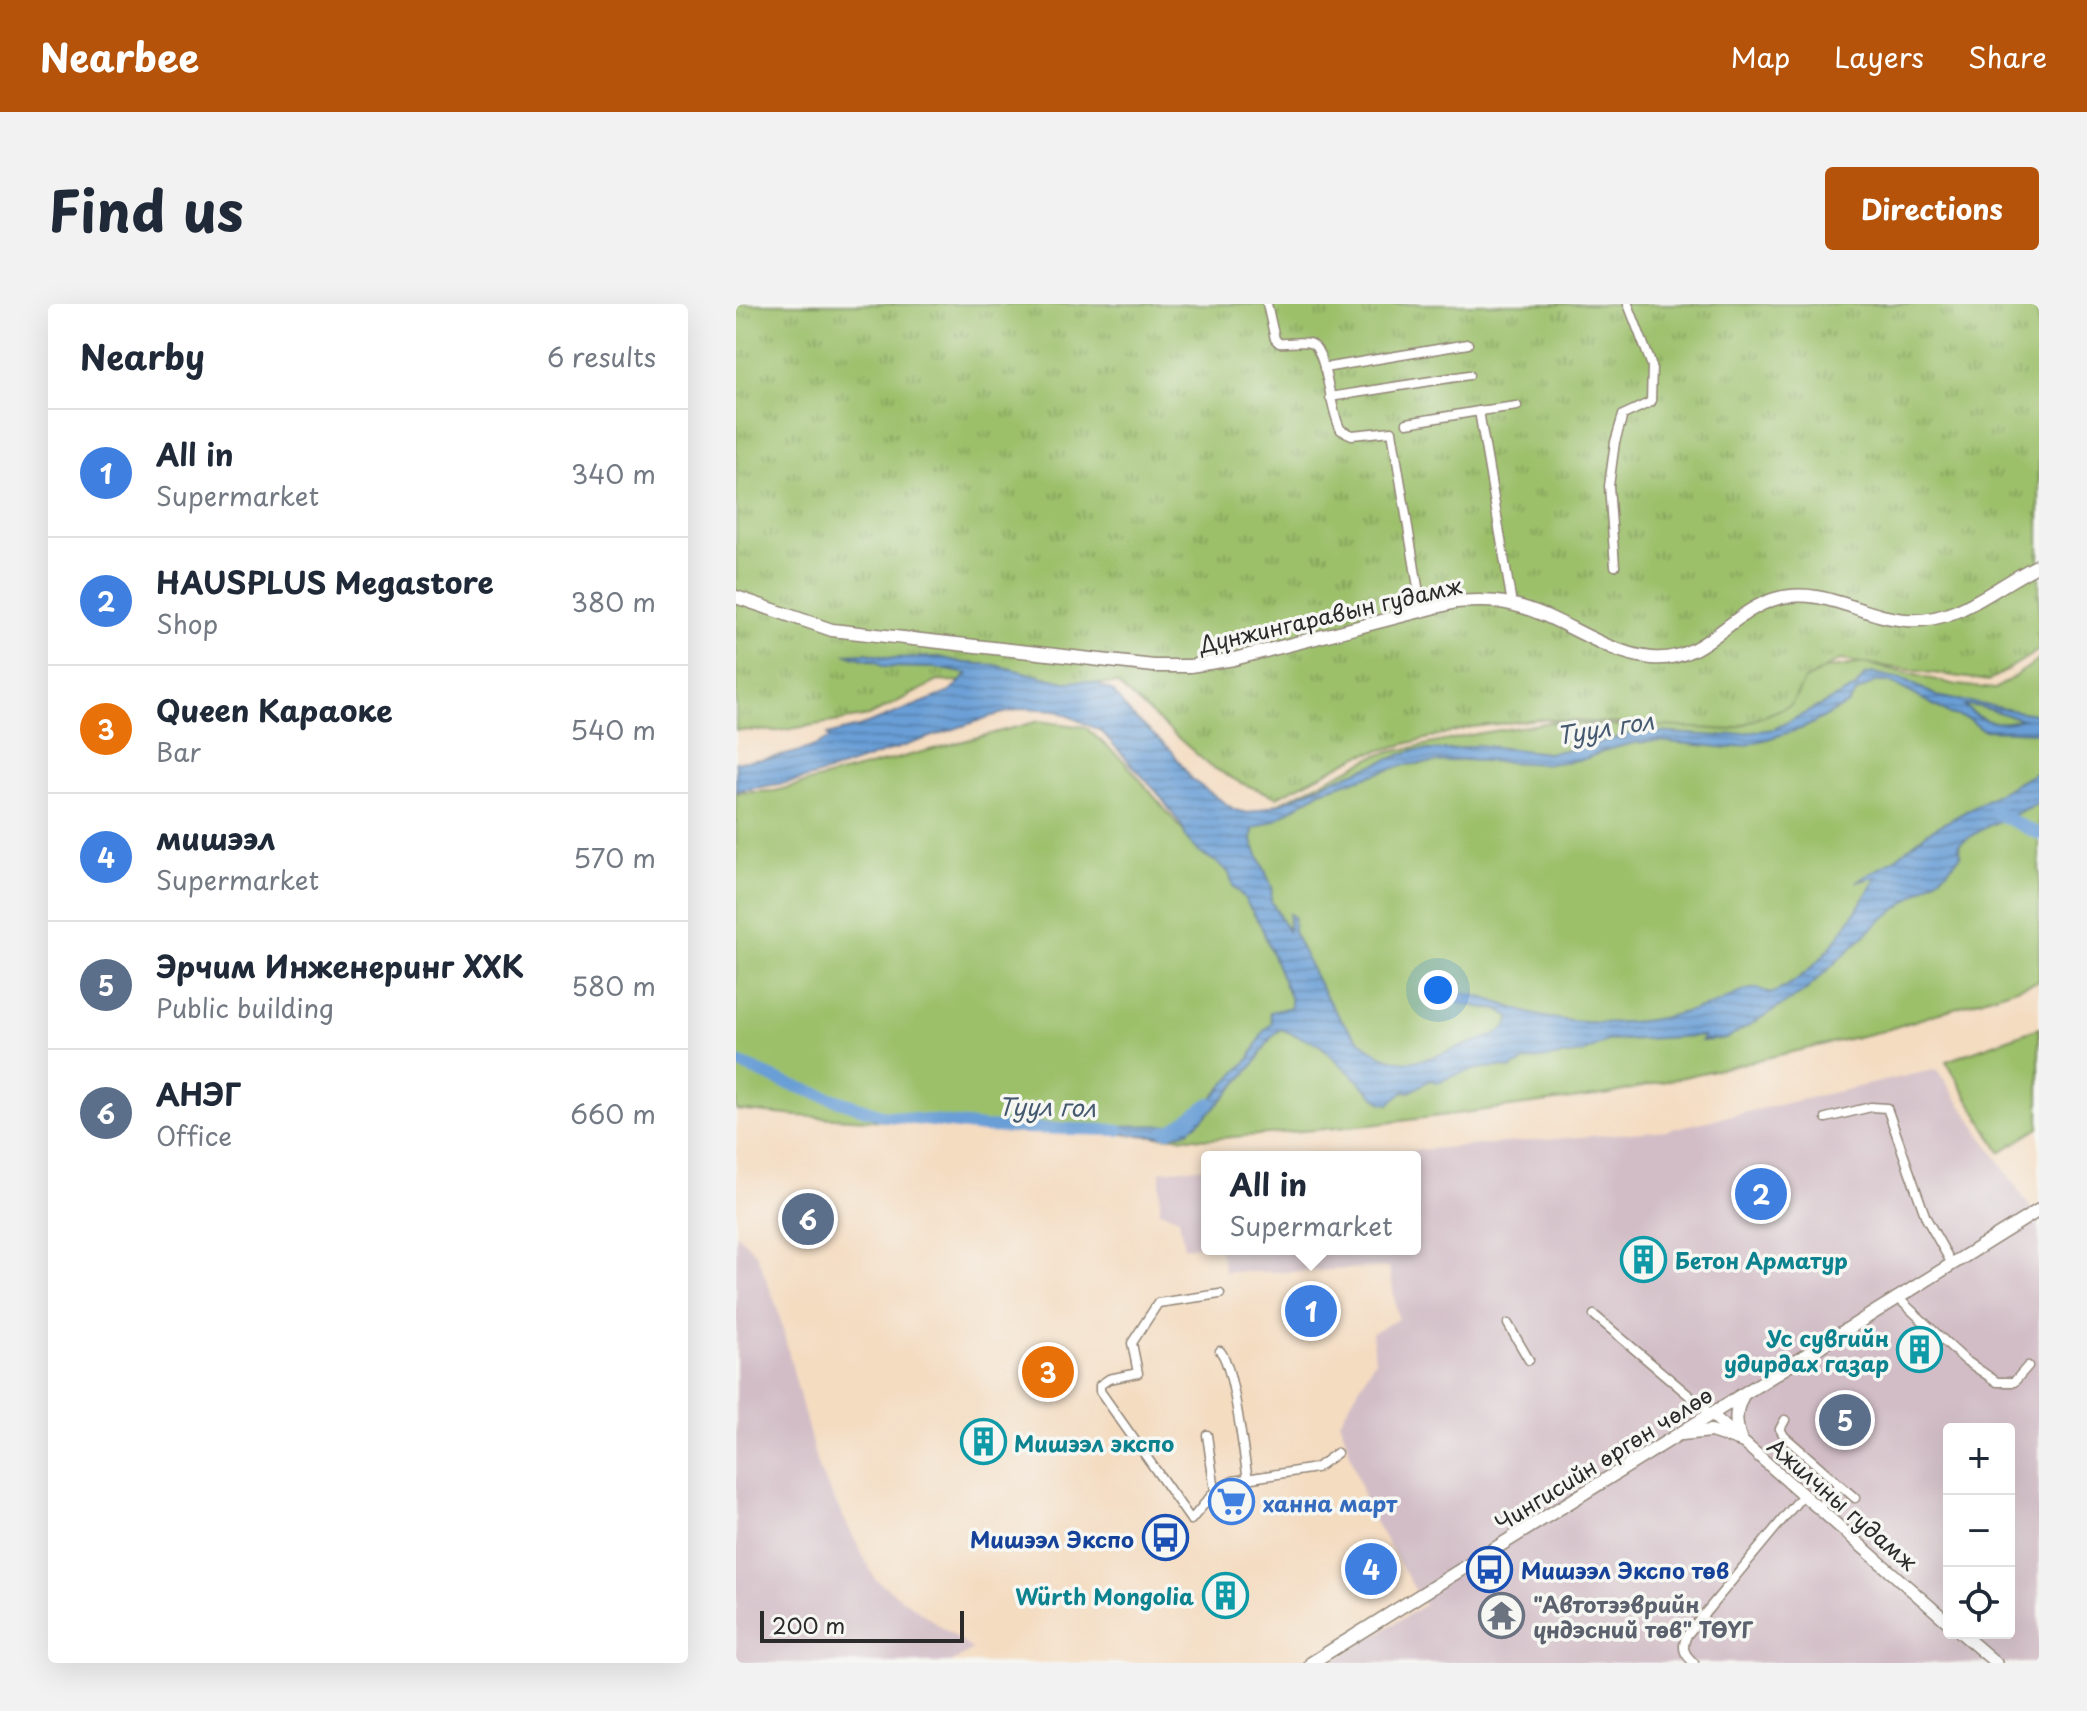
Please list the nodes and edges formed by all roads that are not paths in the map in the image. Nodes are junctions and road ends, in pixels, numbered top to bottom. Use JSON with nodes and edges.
{"nodes":[{"id":1,"x":1267,"y":304,"type":"edge"},
{"id":2,"x":1628,"y":304,"type":"edge"},
{"id":3,"x":1468,"y":344,"type":"dead end"},
{"id":4,"x":1324,"y":368,"type":"junction"},
{"id":5,"x":1469,"y":375,"type":"dead end"},
{"id":6,"x":1330,"y":397,"type":"junction"},
{"id":7,"x":1517,"y":406,"type":"dead end"},
{"id":8,"x":1479,"y":411,"type":"junction"},
{"id":9,"x":1407,"y":423,"type":"dead end"},
{"id":10,"x":2039,"y":565,"type":"edge"},
{"id":11,"x":1615,"y":566,"type":"dead end"},
{"id":12,"x":736,"y":597,"type":"edge"},
{"id":13,"x":1512,"y":604,"type":"junction"},
{"id":14,"x":1422,"y":611,"type":"junction"},
{"id":15,"x":1826,"y":1118,"type":"dead end"},
{"id":16,"x":2039,"y":1210,"type":"edge"},
{"id":17,"x":1952,"y":1264,"type":"junction"},
{"id":18,"x":1220,"y":1294,"type":"dead end"},
{"id":19,"x":1897,"y":1297,"type":"junction"},
{"id":20,"x":1594,"y":1315,"type":"dead end"},
{"id":21,"x":1508,"y":1324,"type":"dead end"},
{"id":22,"x":1220,"y":1351,"type":"dead end"},
{"id":23,"x":1529,"y":1360,"type":"dead end"},
{"id":24,"x":2028,"y":1366,"type":"dead end"},
{"id":25,"x":1744,"y":1393,"type":"junction"},
{"id":26,"x":1711,"y":1414,"type":"junction"},
{"id":27,"x":1785,"y":1420,"type":"dead end"},
{"id":28,"x":1678,"y":1434,"type":"junction"},
{"id":29,"x":1207,"y":1435,"type":"dead end"},
{"id":30,"x":1741,"y":1441,"type":"junction"},
{"id":31,"x":1337,"y":1453,"type":"dead end"},
{"id":32,"x":1248,"y":1479,"type":"junction"},
{"id":33,"x":1839,"y":1486,"type":"junction"},
{"id":34,"x":1215,"y":1491,"type":"junction"},
{"id":35,"x":1802,"y":1496,"type":"junction"},
{"id":36,"x":1855,"y":1498,"type":"dead end"},
{"id":37,"x":1818,"y":1510,"type":"junction"},
{"id":38,"x":1943,"y":1618,"type":"edge"},
{"id":39,"x":1968,"y":1639,"type":"edge"},
{"id":40,"x":1311,"y":1663,"type":"edge"},
{"id":41,"x":1694,"y":1663,"type":"edge"},
{"id":42,"x":1996,"y":1663,"type":"edge"}],
"edges":[{"from":1,"to":4,"type":"street"},
{"from":2,"to":11,"type":"street"},
{"from":3,"to":4,"type":"street"},
{"from":4,"to":6,"type":"street"},
{"from":5,"to":6,"type":"street"},
{"from":6,"to":14,"type":"street"},
{"from":7,"to":8,"type":"street"},
{"from":8,"to":9,"type":"street"},
{"from":8,"to":13,"type":"street"},
{"from":10,"to":13,"type":"main road","name":"Дүнжингаравын гудамж"},
{"from":12,"to":14,"type":"main road","name":"Дүнжингаравын гудамж"},
{"from":13,"to":14,"type":"main road","name":"Дүнжингаравын гудамж"},
{"from":15,"to":17,"type":"street"},
{"from":16,"to":17,"type":"main road","name":"Чингисийн өргөн чөлөө"},
{"from":17,"to":19,"type":"main road","name":"Чингисийн өргөн чөлөө"},
{"from":18,"to":34,"type":"street"},
{"from":19,"to":24,"type":"street"},
{"from":19,"to":25,"type":"main road","name":"Чингисийн өргөн чөлөө"},
{"from":20,"to":26,"type":"street"},
{"from":21,"to":23,"type":"street"},
{"from":22,"to":32,"type":"street"},
{"from":25,"to":26,"type":"main road","name":"Чингисийн өргөн чөлөө"},
{"from":25,"to":30,"type":"main road"},
{"from":26,"to":28,"type":"main road","name":"Чингисийн өргөн чөлөө"},
{"from":26,"to":30,"type":"main road","name":"Ажилчны гудамж"},
{"from":27,"to":33,"type":"street"},
{"from":28,"to":30,"type":"main road"},
{"from":28,"to":40,"type":"main road","name":"Чингисийн өргөн чөлөө"},
{"from":29,"to":34,"type":"street"},
{"from":30,"to":35,"type":"main road","name":"Ажилчны гудамж"},
{"from":31,"to":32,"type":"street"},
{"from":32,"to":34,"type":"street"},
{"from":33,"to":36,"type":"street"},
{"from":33,"to":37,"type":"street"},
{"from":35,"to":37,"type":"main road","name":"Ажилчны гудамж"},
{"from":35,"to":41,"type":"street"},
{"from":37,"to":38,"type":"main road","name":"Ажилчны гудамж"},
{"from":39,"to":42,"type":"main road"}]}
